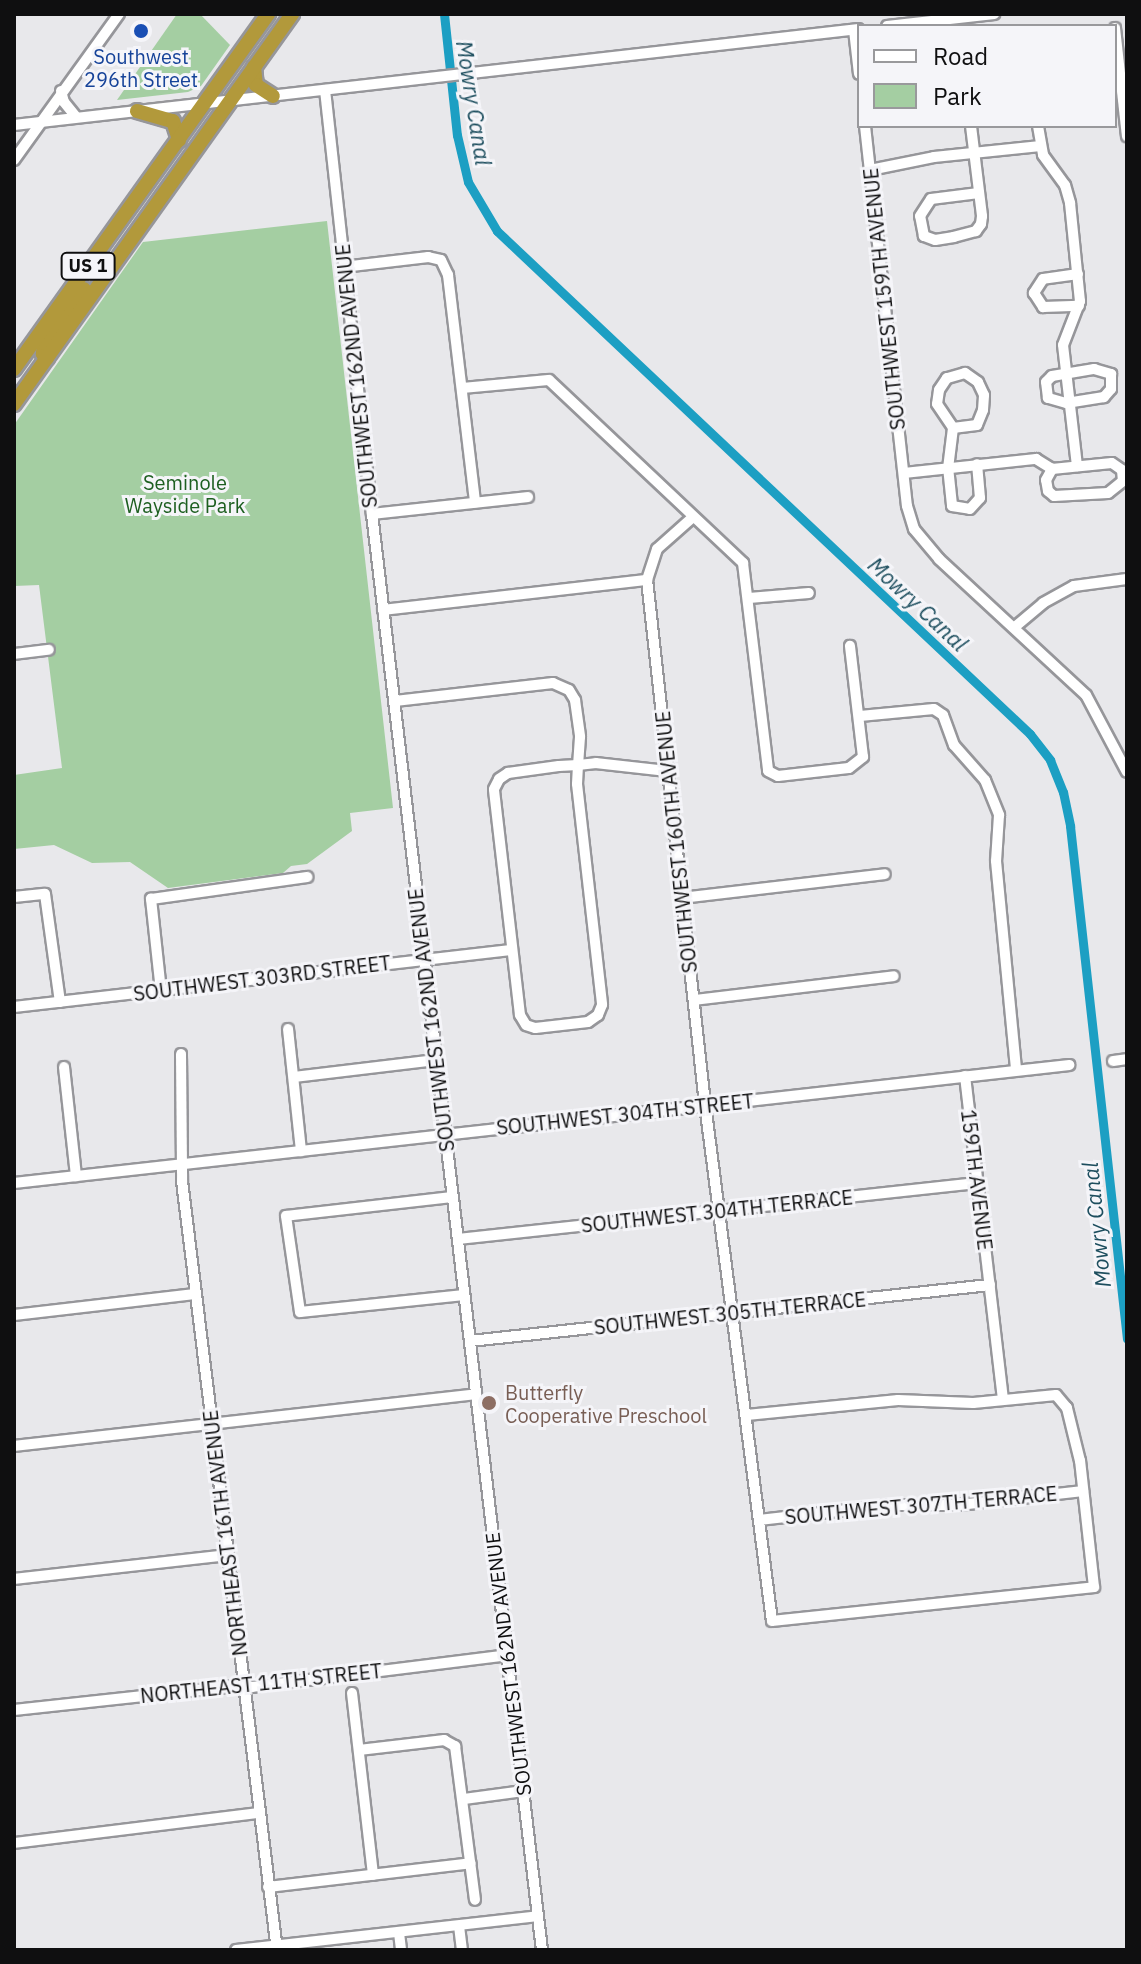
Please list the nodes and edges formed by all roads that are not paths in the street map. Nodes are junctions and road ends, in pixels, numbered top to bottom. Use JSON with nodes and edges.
{"nodes":[{"id":1,"x":119,"y":14,"type":"edge"},
{"id":2,"x":268,"y":14,"type":"edge"},
{"id":3,"x":279,"y":14,"type":"edge"},
{"id":4,"x":292,"y":14,"type":"edge"},
{"id":5,"x":994,"y":14,"type":"edge"},
{"id":6,"x":929,"y":18,"type":"edge"},
{"id":7,"x":898,"y":24,"type":"edge"},
{"id":8,"x":856,"y":30,"type":"edge"},
{"id":9,"x":1117,"y":47,"type":"edge"},
{"id":10,"x":254,"y":67,"type":"junction"},
{"id":11,"x":325,"y":90,"type":"junction"},
{"id":12,"x":61,"y":91,"type":"junction"},
{"id":13,"x":273,"y":96,"type":"junction"},
{"id":14,"x":229,"y":102,"type":"junction"},
{"id":15,"x":202,"y":105,"type":"junction"},
{"id":16,"x":1125,"y":110,"type":"edge"},
{"id":17,"x":137,"y":111,"type":"junction"},
{"id":18,"x":76,"y":117,"type":"junction"},
{"id":19,"x":41,"y":121,"type":"junction"},
{"id":20,"x":14,"y":125,"type":"edge"},
{"id":21,"x":865,"y":128,"type":"edge"},
{"id":22,"x":971,"y":128,"type":"edge"},
{"id":23,"x":1038,"y":128,"type":"edge"},
{"id":24,"x":1127,"y":136,"type":"edge"},
{"id":25,"x":179,"y":140,"type":"junction"},
{"id":26,"x":1040,"y":146,"type":"junction"},
{"id":27,"x":974,"y":152,"type":"junction"},
{"id":28,"x":14,"y":160,"type":"edge"},
{"id":29,"x":870,"y":170,"type":"junction"},
{"id":30,"x":979,"y":193,"type":"junction"},
{"id":31,"x":103,"y":245,"type":"junction"},
{"id":32,"x":119,"y":257,"type":"junction"},
{"id":33,"x":343,"y":267,"type":"junction"},
{"id":34,"x":1078,"y":274,"type":"junction"},
{"id":35,"x":1079,"y":306,"type":"junction"},
{"id":36,"x":24,"y":355,"type":"junction"},
{"id":37,"x":47,"y":358,"type":"junction"},
{"id":38,"x":14,"y":369,"type":"edge"},
{"id":39,"x":1067,"y":371,"type":"junction"},
{"id":40,"x":14,"y":387,"type":"edge"},
{"id":41,"x":462,"y":388,"type":"junction"},
{"id":42,"x":1070,"y":403,"type":"junction"},
{"id":43,"x":14,"y":404,"type":"edge"},
{"id":44,"x":953,"y":428,"type":"junction"},
{"id":45,"x":977,"y":464,"type":"junction"},
{"id":46,"x":1077,"y":466,"type":"junction"},
{"id":47,"x":948,"y":467,"type":"junction"},
{"id":48,"x":1052,"y":469,"type":"junction"},
{"id":49,"x":904,"y":473,"type":"junction"},
{"id":50,"x":528,"y":497,"type":"dead end"},
{"id":51,"x":475,"y":502,"type":"junction"},
{"id":52,"x":372,"y":514,"type":"junction"},
{"id":53,"x":693,"y":517,"type":"junction"},
{"id":54,"x":1127,"y":579,"type":"edge"},
{"id":55,"x":647,"y":580,"type":"junction"},
{"id":56,"x":809,"y":593,"type":"dead end"},
{"id":57,"x":749,"y":598,"type":"junction"},
{"id":58,"x":383,"y":610,"type":"junction"},
{"id":59,"x":1016,"y":626,"type":"junction"},
{"id":60,"x":850,"y":646,"type":"dead end"},
{"id":61,"x":49,"y":650,"type":"dead end"},
{"id":62,"x":14,"y":654,"type":"edge"},
{"id":63,"x":395,"y":701,"type":"junction"},
{"id":64,"x":860,"y":716,"type":"junction"},
{"id":65,"x":578,"y":765,"type":"junction"},
{"id":66,"x":667,"y":771,"type":"junction"},
{"id":67,"x":1127,"y":772,"type":"edge"},
{"id":68,"x":885,"y":874,"type":"dead end"},
{"id":69,"x":307,"y":877,"type":"dead end"},
{"id":70,"x":14,"y":897,"type":"edge"},
{"id":71,"x":682,"y":898,"type":"junction"},
{"id":72,"x":511,"y":950,"type":"junction"},
{"id":73,"x":424,"y":959,"type":"junction"},
{"id":74,"x":894,"y":976,"type":"dead end"},
{"id":75,"x":161,"y":991,"type":"junction"},
{"id":76,"x":694,"y":1000,"type":"junction"},
{"id":77,"x":60,"y":1002,"type":"junction"},
{"id":78,"x":14,"y":1007,"type":"edge"},
{"id":79,"x":288,"y":1029,"type":"dead end"},
{"id":80,"x":181,"y":1054,"type":"dead end"},
{"id":81,"x":1127,"y":1059,"type":"edge"},
{"id":82,"x":436,"y":1060,"type":"junction"},
{"id":83,"x":1113,"y":1061,"type":"dead end"},
{"id":84,"x":1069,"y":1065,"type":"dead end"},
{"id":85,"x":64,"y":1067,"type":"dead end"},
{"id":86,"x":1016,"y":1070,"type":"junction"},
{"id":87,"x":965,"y":1076,"type":"junction"},
{"id":88,"x":294,"y":1077,"type":"junction"},
{"id":89,"x":705,"y":1104,"type":"junction"},
{"id":90,"x":444,"y":1134,"type":"junction"},
{"id":91,"x":301,"y":1151,"type":"junction"},
{"id":92,"x":181,"y":1164,"type":"junction"},
{"id":93,"x":76,"y":1176,"type":"junction"},
{"id":94,"x":14,"y":1183,"type":"edge"},
{"id":95,"x":977,"y":1183,"type":"junction"},
{"id":96,"x":452,"y":1197,"type":"junction"},
{"id":97,"x":720,"y":1210,"type":"junction"},
{"id":98,"x":458,"y":1239,"type":"junction"},
{"id":99,"x":990,"y":1285,"type":"junction"},
{"id":100,"x":195,"y":1294,"type":"junction"},
{"id":101,"x":464,"y":1295,"type":"junction"},
{"id":102,"x":731,"y":1313,"type":"junction"},
{"id":103,"x":14,"y":1315,"type":"edge"},
{"id":104,"x":470,"y":1341,"type":"junction"},
{"id":105,"x":476,"y":1394,"type":"junction"},
{"id":106,"x":1003,"y":1399,"type":"junction"},
{"id":107,"x":747,"y":1415,"type":"junction"},
{"id":108,"x":211,"y":1425,"type":"junction"},
{"id":109,"x":14,"y":1446,"type":"edge"},
{"id":110,"x":1083,"y":1491,"type":"junction"},
{"id":111,"x":759,"y":1520,"type":"junction"},
{"id":112,"x":228,"y":1555,"type":"junction"},
{"id":113,"x":14,"y":1579,"type":"edge"},
{"id":114,"x":508,"y":1655,"type":"junction"},
{"id":115,"x":243,"y":1685,"type":"junction"},
{"id":116,"x":352,"y":1693,"type":"dead end"},
{"id":117,"x":14,"y":1710,"type":"edge"},
{"id":118,"x":359,"y":1750,"type":"junction"},
{"id":119,"x":523,"y":1791,"type":"junction"},
{"id":120,"x":464,"y":1799,"type":"junction"},
{"id":121,"x":258,"y":1813,"type":"junction"},
{"id":122,"x":14,"y":1843,"type":"edge"},
{"id":123,"x":471,"y":1863,"type":"junction"},
{"id":124,"x":373,"y":1875,"type":"junction"},
{"id":125,"x":268,"y":1887,"type":"junction"},
{"id":126,"x":475,"y":1900,"type":"dead end"},
{"id":127,"x":538,"y":1916,"type":"junction"},
{"id":128,"x":459,"y":1926,"type":"junction"},
{"id":129,"x":399,"y":1933,"type":"junction"},
{"id":130,"x":344,"y":1944,"type":"edge"},
{"id":131,"x":276,"y":1948,"type":"edge"},
{"id":132,"x":236,"y":1950,"type":"edge"},
{"id":133,"x":401,"y":1950,"type":"edge"},
{"id":134,"x":462,"y":1950,"type":"edge"},
{"id":135,"x":542,"y":1950,"type":"edge"}],
"edges":[{"from":1,"to":12,"type":"street"},
{"from":2,"to":15,"type":"highway","number":"US 1"},
{"from":3,"to":14,"type":"highway"},
{"from":4,"to":10,"type":"highway","number":"US 1"},
{"from":5,"to":6,"type":"street"},
{"from":6,"to":7,"type":"street"},
{"from":8,"to":11,"type":"street"},
{"from":9,"to":16,"type":"street"},
{"from":10,"to":13,"type":"highway"},
{"from":10,"to":14,"type":"highway","number":"US 1"},
{"from":11,"to":13,"type":"street"},
{"from":11,"to":33,"type":"street","name":"SOUTHWEST 162ND AVENUE"},
{"from":12,"to":18,"type":"street"},
{"from":12,"to":19,"type":"street"},
{"from":13,"to":14,"type":"street"},
{"from":14,"to":15,"type":"street"},
{"from":14,"to":32,"type":"highway","number":"US 1"},
{"from":15,"to":17,"type":"street"},
{"from":15,"to":25,"type":"highway","number":"US 1"},
{"from":15,"to":32,"type":"highway"},
{"from":16,"to":24,"type":"street"},
{"from":17,"to":18,"type":"street"},
{"from":17,"to":25,"type":"highway"},
{"from":18,"to":19,"type":"street"},
{"from":19,"to":20,"type":"street"},
{"from":19,"to":28,"type":"street"},
{"from":21,"to":29,"type":"street","name":"SOUTHWEST 159TH AVENUE"},
{"from":22,"to":27,"type":"street"},
{"from":23,"to":26,"type":"street"},
{"from":25,"to":31,"type":"highway","number":"US 1"},
{"from":26,"to":27,"type":"street"},
{"from":26,"to":34,"type":"street"},
{"from":27,"to":29,"type":"street"},
{"from":27,"to":30,"type":"street"},
{"from":29,"to":49,"type":"street","name":"SOUTHWEST 159TH AVENUE"},
{"from":30,"to":30,"type":"street"},
{"from":31,"to":36,"type":"highway","number":"US 1"},
{"from":31,"to":37,"type":"highway"},
{"from":32,"to":37,"type":"highway","number":"US 1"},
{"from":33,"to":41,"type":"street"},
{"from":33,"to":52,"type":"street","name":"SOUTHWEST 162ND AVENUE"},
{"from":34,"to":35,"type":"street"},
{"from":34,"to":35,"type":"street"},
{"from":35,"to":39,"type":"street"},
{"from":36,"to":38,"type":"highway","number":"US 1"},
{"from":36,"to":40,"type":"highway"},
{"from":37,"to":43,"type":"highway","number":"US 1"},
{"from":39,"to":42,"type":"street"},
{"from":39,"to":42,"type":"street"},
{"from":39,"to":42,"type":"street"},
{"from":41,"to":51,"type":"street"},
{"from":41,"to":53,"type":"street"},
{"from":42,"to":46,"type":"street"},
{"from":44,"to":44,"type":"street"},
{"from":44,"to":47,"type":"street"},
{"from":45,"to":47,"type":"street"},
{"from":45,"to":47,"type":"street"},
{"from":45,"to":48,"type":"street"},
{"from":46,"to":48,"type":"street"},
{"from":46,"to":48,"type":"street"},
{"from":47,"to":49,"type":"street"},
{"from":49,"to":59,"type":"street","name":"SOUTHWEST 159TH AVENUE"},
{"from":50,"to":51,"type":"street"},
{"from":51,"to":52,"type":"street"},
{"from":52,"to":58,"type":"street","name":"SOUTHWEST 162ND AVENUE"},
{"from":53,"to":55,"type":"street"},
{"from":53,"to":57,"type":"street"},
{"from":54,"to":59,"type":"street"},
{"from":55,"to":58,"type":"street"},
{"from":55,"to":66,"type":"street","name":"SOUTHWEST 160TH AVENUE"},
{"from":56,"to":57,"type":"street"},
{"from":57,"to":64,"type":"street"},
{"from":58,"to":63,"type":"street","name":"SOUTHWEST 162ND AVENUE"},
{"from":59,"to":67,"type":"street","name":"SOUTHWEST 159TH AVENUE"},
{"from":60,"to":64,"type":"street"},
{"from":61,"to":62,"type":"street"},
{"from":63,"to":65,"type":"street"},
{"from":63,"to":73,"type":"street","name":"SOUTHWEST 162ND AVENUE"},
{"from":64,"to":86,"type":"street"},
{"from":65,"to":66,"type":"street"},
{"from":65,"to":72,"type":"street"},
{"from":65,"to":72,"type":"street"},
{"from":66,"to":71,"type":"street","name":"SOUTHWEST 160TH AVENUE"},
{"from":68,"to":71,"type":"street"},
{"from":69,"to":75,"type":"street"},
{"from":70,"to":77,"type":"street"},
{"from":71,"to":76,"type":"street","name":"SOUTHWEST 160TH AVENUE"},
{"from":72,"to":73,"type":"street","name":"SOUTHWEST 303RD STREET"},
{"from":73,"to":75,"type":"street","name":"SOUTHWEST 303RD STREET"},
{"from":73,"to":82,"type":"street","name":"SOUTHWEST 162ND AVENUE"},
{"from":74,"to":76,"type":"street"},
{"from":75,"to":77,"type":"street","name":"SOUTHWEST 303RD STREET"},
{"from":76,"to":89,"type":"street","name":"SOUTHWEST 160TH AVENUE"},
{"from":77,"to":78,"type":"street","name":"SOUTHWEST 303RD STREET"},
{"from":79,"to":88,"type":"street"},
{"from":80,"to":92,"type":"street","name":"NORTHEAST 16TH AVENUE"},
{"from":81,"to":83,"type":"street"},
{"from":82,"to":88,"type":"street"},
{"from":82,"to":90,"type":"street","name":"SOUTHWEST 162ND AVENUE"},
{"from":84,"to":86,"type":"street","name":"SOUTHWEST 304TH STREET"},
{"from":85,"to":93,"type":"street"},
{"from":86,"to":87,"type":"street","name":"SOUTHWEST 304TH STREET"},
{"from":87,"to":89,"type":"street","name":"SOUTHWEST 304TH STREET"},
{"from":87,"to":95,"type":"street","name":"159TH AVENUE"},
{"from":88,"to":91,"type":"street"},
{"from":89,"to":90,"type":"street","name":"SOUTHWEST 304TH STREET"},
{"from":89,"to":97,"type":"street","name":"SOUTHWEST 160TH AVENUE"},
{"from":90,"to":91,"type":"street","name":"SOUTHWEST 304TH STREET"},
{"from":90,"to":96,"type":"street","name":"SOUTHWEST 162ND AVENUE"},
{"from":91,"to":92,"type":"street","name":"SOUTHWEST 304TH STREET"},
{"from":92,"to":93,"type":"street","name":"SOUTHWEST 304TH STREET"},
{"from":92,"to":100,"type":"street","name":"NORTHEAST 16TH AVENUE"},
{"from":93,"to":94,"type":"street","name":"SOUTHWEST 304TH STREET"},
{"from":95,"to":97,"type":"street","name":"SOUTHWEST 304TH TERRACE"},
{"from":95,"to":99,"type":"street","name":"159TH AVENUE"},
{"from":96,"to":98,"type":"street","name":"SOUTHWEST 162ND AVENUE"},
{"from":96,"to":101,"type":"street"},
{"from":97,"to":98,"type":"street","name":"SOUTHWEST 304TH TERRACE"},
{"from":97,"to":102,"type":"street","name":"SOUTHWEST 160TH AVENUE"},
{"from":98,"to":101,"type":"street","name":"SOUTHWEST 162ND AVENUE"},
{"from":99,"to":102,"type":"street","name":"SOUTHWEST 305TH TERRACE"},
{"from":99,"to":106,"type":"street"},
{"from":100,"to":103,"type":"street"},
{"from":100,"to":108,"type":"street","name":"NORTHEAST 16TH AVENUE"},
{"from":101,"to":104,"type":"street","name":"SOUTHWEST 162ND AVENUE"},
{"from":102,"to":104,"type":"street","name":"SOUTHWEST 305TH TERRACE"},
{"from":102,"to":107,"type":"street"},
{"from":104,"to":105,"type":"street","name":"SOUTHWEST 162ND AVENUE"},
{"from":105,"to":108,"type":"street"},
{"from":105,"to":114,"type":"street","name":"SOUTHWEST 162ND AVENUE"},
{"from":106,"to":107,"type":"street"},
{"from":106,"to":110,"type":"street"},
{"from":107,"to":111,"type":"street"},
{"from":108,"to":109,"type":"street"},
{"from":108,"to":112,"type":"street","name":"NORTHEAST 16TH AVENUE"},
{"from":110,"to":111,"type":"street","name":"SOUTHWEST 307TH TERRACE"},
{"from":110,"to":111,"type":"street"},
{"from":112,"to":113,"type":"street"},
{"from":112,"to":115,"type":"street","name":"NORTHEAST 16TH AVENUE"},
{"from":114,"to":115,"type":"street","name":"NORTHEAST 11TH STREET"},
{"from":114,"to":119,"type":"street","name":"SOUTHWEST 162ND AVENUE"},
{"from":115,"to":117,"type":"street","name":"NORTHEAST 11TH STREET"},
{"from":115,"to":121,"type":"street","name":"NORTHEAST 16TH AVENUE"},
{"from":116,"to":118,"type":"street"},
{"from":118,"to":120,"type":"street"},
{"from":118,"to":124,"type":"street"},
{"from":119,"to":120,"type":"street"},
{"from":119,"to":127,"type":"street","name":"SOUTHWEST 162ND AVENUE"},
{"from":120,"to":123,"type":"street"},
{"from":121,"to":122,"type":"street"},
{"from":121,"to":125,"type":"street","name":"NORTHEAST 16TH AVENUE"},
{"from":123,"to":124,"type":"street"},
{"from":123,"to":126,"type":"street"},
{"from":124,"to":125,"type":"street"},
{"from":125,"to":131,"type":"street","name":"NORTHEAST 16TH AVENUE"},
{"from":127,"to":128,"type":"street"},
{"from":127,"to":135,"type":"street","name":"SOUTHWEST 162ND AVENUE"},
{"from":128,"to":129,"type":"street"},
{"from":128,"to":134,"type":"street"},
{"from":129,"to":130,"type":"street"},
{"from":129,"to":133,"type":"street"},
{"from":130,"to":131,"type":"street"},
{"from":131,"to":132,"type":"street"}]}
